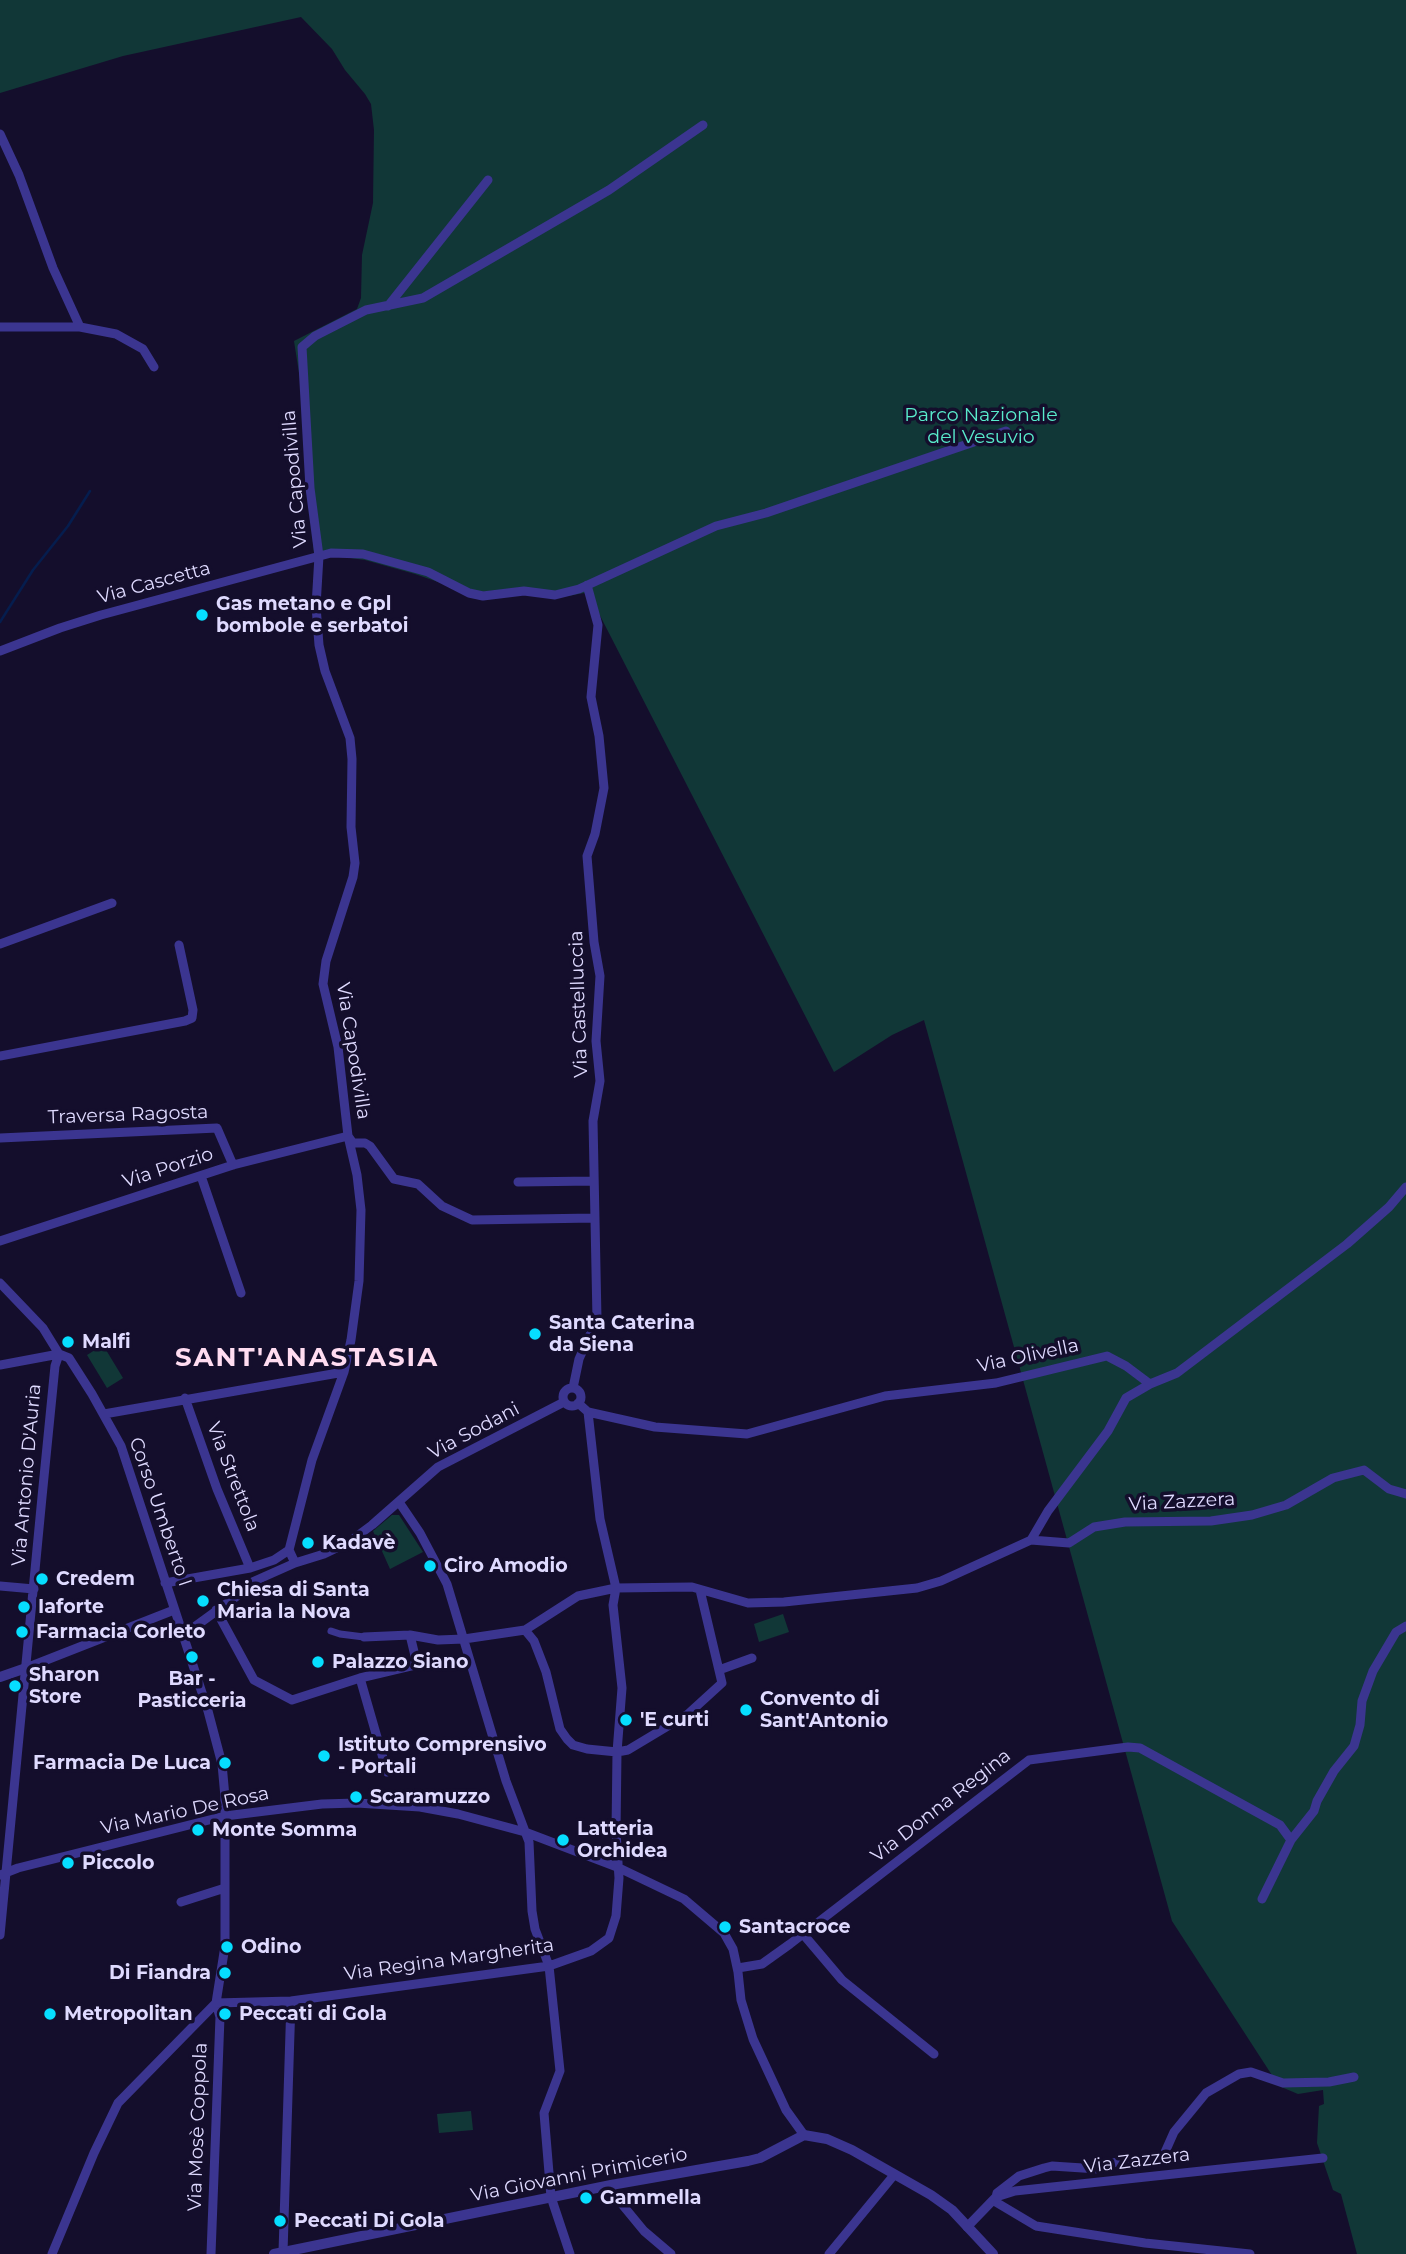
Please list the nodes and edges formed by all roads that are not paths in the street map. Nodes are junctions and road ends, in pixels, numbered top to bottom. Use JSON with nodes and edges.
{"nodes":[{"id":1,"x":703,"y":125,"type":"dead end"},
{"id":2,"x":0,"y":134,"type":"edge"},
{"id":3,"x":488,"y":180,"type":"dead end"},
{"id":4,"x":388,"y":306,"type":"junction"},
{"id":5,"x":0,"y":327,"type":"edge"},
{"id":6,"x":80,"y":327,"type":"junction"},
{"id":7,"x":154,"y":367,"type":"dead end"},
{"id":8,"x":1006,"y":431,"type":"dead end"},
{"id":9,"x":319,"y":556,"type":"junction"},
{"id":10,"x":587,"y":585,"type":"junction"},
{"id":11,"x":0,"y":651,"type":"edge"},
{"id":12,"x":112,"y":903,"type":"dead end"},
{"id":13,"x":0,"y":944,"type":"edge"},
{"id":14,"x":179,"y":945,"type":"dead end"},
{"id":15,"x":0,"y":1056,"type":"edge"},
{"id":16,"x":348,"y":1136,"type":"junction"},
{"id":17,"x":0,"y":1138,"type":"edge"},
{"id":18,"x":233,"y":1165,"type":"junction"},
{"id":19,"x":201,"y":1176,"type":"junction"},
{"id":20,"x":594,"y":1181,"type":"junction"},
{"id":21,"x":518,"y":1182,"type":"dead end"},
{"id":22,"x":1406,"y":1187,"type":"edge"},
{"id":23,"x":594,"y":1218,"type":"junction"},
{"id":24,"x":0,"y":1241,"type":"edge"},
{"id":25,"x":0,"y":1283,"type":"edge"},
{"id":26,"x":241,"y":1293,"type":"dead end"},
{"id":27,"x":59,"y":1354,"type":"junction"},
{"id":28,"x":0,"y":1365,"type":"edge"},
{"id":29,"x":344,"y":1372,"type":"junction"},
{"id":30,"x":1150,"y":1384,"type":"junction"},
{"id":31,"x":573,"y":1388,"type":"junction"},
{"id":32,"x":185,"y":1398,"type":"junction"},
{"id":33,"x":564,"y":1402,"type":"junction"},
{"id":34,"x":578,"y":1403,"type":"junction"},
{"id":35,"x":588,"y":1412,"type":"junction"},
{"id":36,"x":104,"y":1414,"type":"junction"},
{"id":37,"x":1406,"y":1494,"type":"edge"},
{"id":38,"x":398,"y":1502,"type":"junction"},
{"id":39,"x":1031,"y":1540,"type":"junction"},
{"id":40,"x":289,"y":1550,"type":"junction"},
{"id":41,"x":295,"y":1563,"type":"junction"},
{"id":42,"x":250,"y":1568,"type":"junction"},
{"id":43,"x":165,"y":1583,"type":"junction"},
{"id":44,"x":0,"y":1586,"type":"edge"},
{"id":45,"x":616,"y":1588,"type":"junction"},
{"id":46,"x":34,"y":1590,"type":"junction"},
{"id":47,"x":700,"y":1590,"type":"junction"},
{"id":48,"x":174,"y":1610,"type":"junction"},
{"id":49,"x":216,"y":1610,"type":"junction"},
{"id":50,"x":1406,"y":1626,"type":"edge"},
{"id":51,"x":525,"y":1630,"type":"junction"},
{"id":52,"x":331,"y":1631,"type":"dead end"},
{"id":53,"x":410,"y":1635,"type":"junction"},
{"id":54,"x":182,"y":1636,"type":"junction"},
{"id":55,"x":364,"y":1637,"type":"joint"},
{"id":56,"x":464,"y":1639,"type":"junction"},
{"id":57,"x":752,"y":1658,"type":"dead end"},
{"id":58,"x":26,"y":1668,"type":"junction"},
{"id":59,"x":719,"y":1670,"type":"junction"},
{"id":60,"x":0,"y":1677,"type":"edge"},
{"id":61,"x":360,"y":1678,"type":"junction"},
{"id":62,"x":617,"y":1752,"type":"junction"},
{"id":63,"x":387,"y":1772,"type":"dead end"},
{"id":64,"x":225,"y":1816,"type":"junction"},
{"id":65,"x":12,"y":1823,"type":"junction"},
{"id":66,"x":0,"y":1827,"type":"edge"},
{"id":67,"x":525,"y":1832,"type":"junction"},
{"id":68,"x":1291,"y":1840,"type":"junction"},
{"id":69,"x":617,"y":1867,"type":"junction"},
{"id":70,"x":3,"y":1874,"type":"edge"},
{"id":71,"x":225,"y":1888,"type":"junction"},
{"id":72,"x":1262,"y":1899,"type":"dead end"},
{"id":73,"x":181,"y":1902,"type":"dead end"},
{"id":74,"x":803,"y":1934,"type":"junction"},
{"id":75,"x":0,"y":1935,"type":"edge"},
{"id":76,"x":549,"y":1966,"type":"junction"},
{"id":77,"x":737,"y":1968,"type":"junction"},
{"id":78,"x":219,"y":1986,"type":"joint"},
{"id":79,"x":291,"y":2001,"type":"junction"},
{"id":80,"x":216,"y":2003,"type":"junction"},
{"id":81,"x":934,"y":2054,"type":"dead end"},
{"id":82,"x":1354,"y":2077,"type":"dead end"},
{"id":83,"x":804,"y":2135,"type":"junction"},
{"id":84,"x":1323,"y":2158,"type":"dead end"},
{"id":85,"x":894,"y":2175,"type":"junction"},
{"id":86,"x":611,"y":2185,"type":"junction"},
{"id":87,"x":551,"y":2197,"type":"junction"},
{"id":88,"x":995,"y":2199,"type":"junction"},
{"id":89,"x":967,"y":2227,"type":"junction"},
{"id":90,"x":278,"y":2253,"type":"edge"},
{"id":91,"x":832,"y":2253,"type":"edge"},
{"id":92,"x":52,"y":2254,"type":"edge"},
{"id":93,"x":211,"y":2254,"type":"edge"},
{"id":94,"x":570,"y":2254,"type":"edge"},
{"id":95,"x":671,"y":2254,"type":"edge"},
{"id":96,"x":993,"y":2254,"type":"edge"},
{"id":97,"x":1250,"y":2254,"type":"edge"}],
"edges":[{"from":1,"to":4,"type":"street"},
{"from":2,"to":6,"type":"street"},
{"from":3,"to":4,"type":"street"},
{"from":4,"to":9,"type":"street","name":"Via Capodivilla"},
{"from":5,"to":6,"type":"street"},
{"from":6,"to":7,"type":"street"},
{"from":8,"to":10,"type":"street","name":"Via Cascetta"},
{"from":9,"to":10,"type":"street","name":"Via Cascetta"},
{"from":9,"to":11,"type":"street","name":"Via Cascetta"},
{"from":9,"to":16,"type":"street","name":"Via Capodivilla"},
{"from":10,"to":20,"type":"street","name":"Via Castelluccia"},
{"from":12,"to":13,"type":"street"},
{"from":14,"to":15,"type":"street"},
{"from":16,"to":18,"type":"street","name":"Via Porzio"},
{"from":16,"to":23,"type":"street"},
{"from":16,"to":29,"type":"street","name":"Via Capodivilla"},
{"from":17,"to":18,"type":"street","name":"Traversa Ragosta"},
{"from":18,"to":19,"type":"street","name":"Via Porzio"},
{"from":19,"to":24,"type":"street","name":"Via Porzio"},
{"from":19,"to":26,"type":"street"},
{"from":20,"to":21,"type":"street"},
{"from":20,"to":23,"type":"street","name":"Via Castelluccia"},
{"from":22,"to":30,"type":"street"},
{"from":23,"to":31,"type":"street","name":"Via Castelluccia"},
{"from":25,"to":27,"type":"street","name":"Corso Umberto I"},
{"from":27,"to":28,"type":"street"},
{"from":27,"to":36,"type":"street","name":"Corso Umberto I"},
{"from":27,"to":46,"type":"street","name":"Via Antonio D'Auria"},
{"from":29,"to":32,"type":"street"},
{"from":29,"to":40,"type":"street","name":"Via Capodivilla"},
{"from":30,"to":35,"type":"street","name":"Via Olivella"},
{"from":30,"to":39,"type":"street"},
{"from":31,"to":33,"type":"street"},
{"from":31,"to":34,"type":"street"},
{"from":32,"to":36,"type":"street"},
{"from":32,"to":42,"type":"street","name":"Via Strettola"},
{"from":33,"to":34,"type":"street"},
{"from":33,"to":38,"type":"street","name":"Via Sodani"},
{"from":34,"to":35,"type":"street"},
{"from":35,"to":45,"type":"street"},
{"from":36,"to":43,"type":"street","name":"Corso Umberto I"},
{"from":37,"to":39,"type":"street","name":"Via Zazzera"},
{"from":38,"to":41,"type":"street","name":"Via Sodani"},
{"from":38,"to":56,"type":"street"},
{"from":39,"to":47,"type":"street"},
{"from":40,"to":41,"type":"street"},
{"from":40,"to":42,"type":"street"},
{"from":41,"to":49,"type":"street","name":"Via Sodani"},
{"from":42,"to":43,"type":"street"},
{"from":43,"to":48,"type":"street","name":"Corso Umberto I"},
{"from":44,"to":46,"type":"street"},
{"from":45,"to":47,"type":"street"},
{"from":45,"to":51,"type":"street"},
{"from":45,"to":62,"type":"street"},
{"from":46,"to":58,"type":"street","name":"Via Antonio D'Auria"},
{"from":47,"to":59,"type":"street"},
{"from":48,"to":54,"type":"street","name":"Corso Umberto I"},
{"from":48,"to":58,"type":"street"},
{"from":49,"to":54,"type":"street","name":"Via Sodani"},
{"from":49,"to":61,"type":"street"},
{"from":50,"to":68,"type":"street"},
{"from":51,"to":56,"type":"street"},
{"from":51,"to":62,"type":"street"},
{"from":52,"to":55,"type":"street"},
{"from":53,"to":55,"type":"street"},
{"from":53,"to":56,"type":"street"},
{"from":53,"to":61,"type":"street"},
{"from":54,"to":64,"type":"street","name":"Corso Umberto I"},
{"from":56,"to":67,"type":"street"},
{"from":57,"to":59,"type":"street"},
{"from":58,"to":60,"type":"street"},
{"from":58,"to":65,"type":"street","name":"Via Antonio D'Auria"},
{"from":59,"to":62,"type":"street"},
{"from":61,"to":63,"type":"street"},
{"from":62,"to":69,"type":"street"},
{"from":64,"to":67,"type":"street","name":"Via Mario De Rosa"},
{"from":64,"to":70,"type":"street","name":"Via Mario De Rosa"},
{"from":64,"to":71,"type":"street","name":"Corso Umberto I"},
{"from":65,"to":66,"type":"street"},
{"from":65,"to":70,"type":"street","name":"Via Antonio D'Auria"},
{"from":67,"to":69,"type":"street","name":"Via Mario De Rosa"},
{"from":67,"to":76,"type":"street"},
{"from":68,"to":72,"type":"street"},
{"from":68,"to":74,"type":"street","name":"Via Donna Regina"},
{"from":69,"to":76,"type":"street","name":"Via Regina Margherita"},
{"from":69,"to":77,"type":"street","name":"Via Mario De Rosa"},
{"from":70,"to":75,"type":"street","name":"Via Antonio D'Auria"},
{"from":71,"to":73,"type":"street"},
{"from":71,"to":78,"type":"street","name":"Corso Umberto I"},
{"from":74,"to":77,"type":"street","name":"Via Donna Regina"},
{"from":74,"to":81,"type":"street"},
{"from":76,"to":79,"type":"street","name":"Via Regina Margherita"},
{"from":76,"to":87,"type":"street"},
{"from":77,"to":83,"type":"street","name":"Via Mario De Rosa"},
{"from":78,"to":80,"type":"street","name":"Via Mosè Coppola"},
{"from":79,"to":80,"type":"street","name":"Via Regina Margherita"},
{"from":79,"to":90,"type":"street"},
{"from":80,"to":92,"type":"street"},
{"from":80,"to":93,"type":"street","name":"Via Mosè Coppola"},
{"from":82,"to":88,"type":"street"},
{"from":83,"to":85,"type":"street"},
{"from":83,"to":86,"type":"street","name":"Via Giovanni Primicerio"},
{"from":84,"to":88,"type":"street","name":"Via Zazzera"},
{"from":85,"to":89,"type":"street"},
{"from":85,"to":91,"type":"street"},
{"from":86,"to":87,"type":"street","name":"Via Giovanni Primicerio"},
{"from":86,"to":95,"type":"street"},
{"from":87,"to":90,"type":"street","name":"Via Giovanni Primicerio"},
{"from":87,"to":94,"type":"street"},
{"from":88,"to":89,"type":"street"},
{"from":88,"to":97,"type":"street"},
{"from":89,"to":96,"type":"street"}]}
